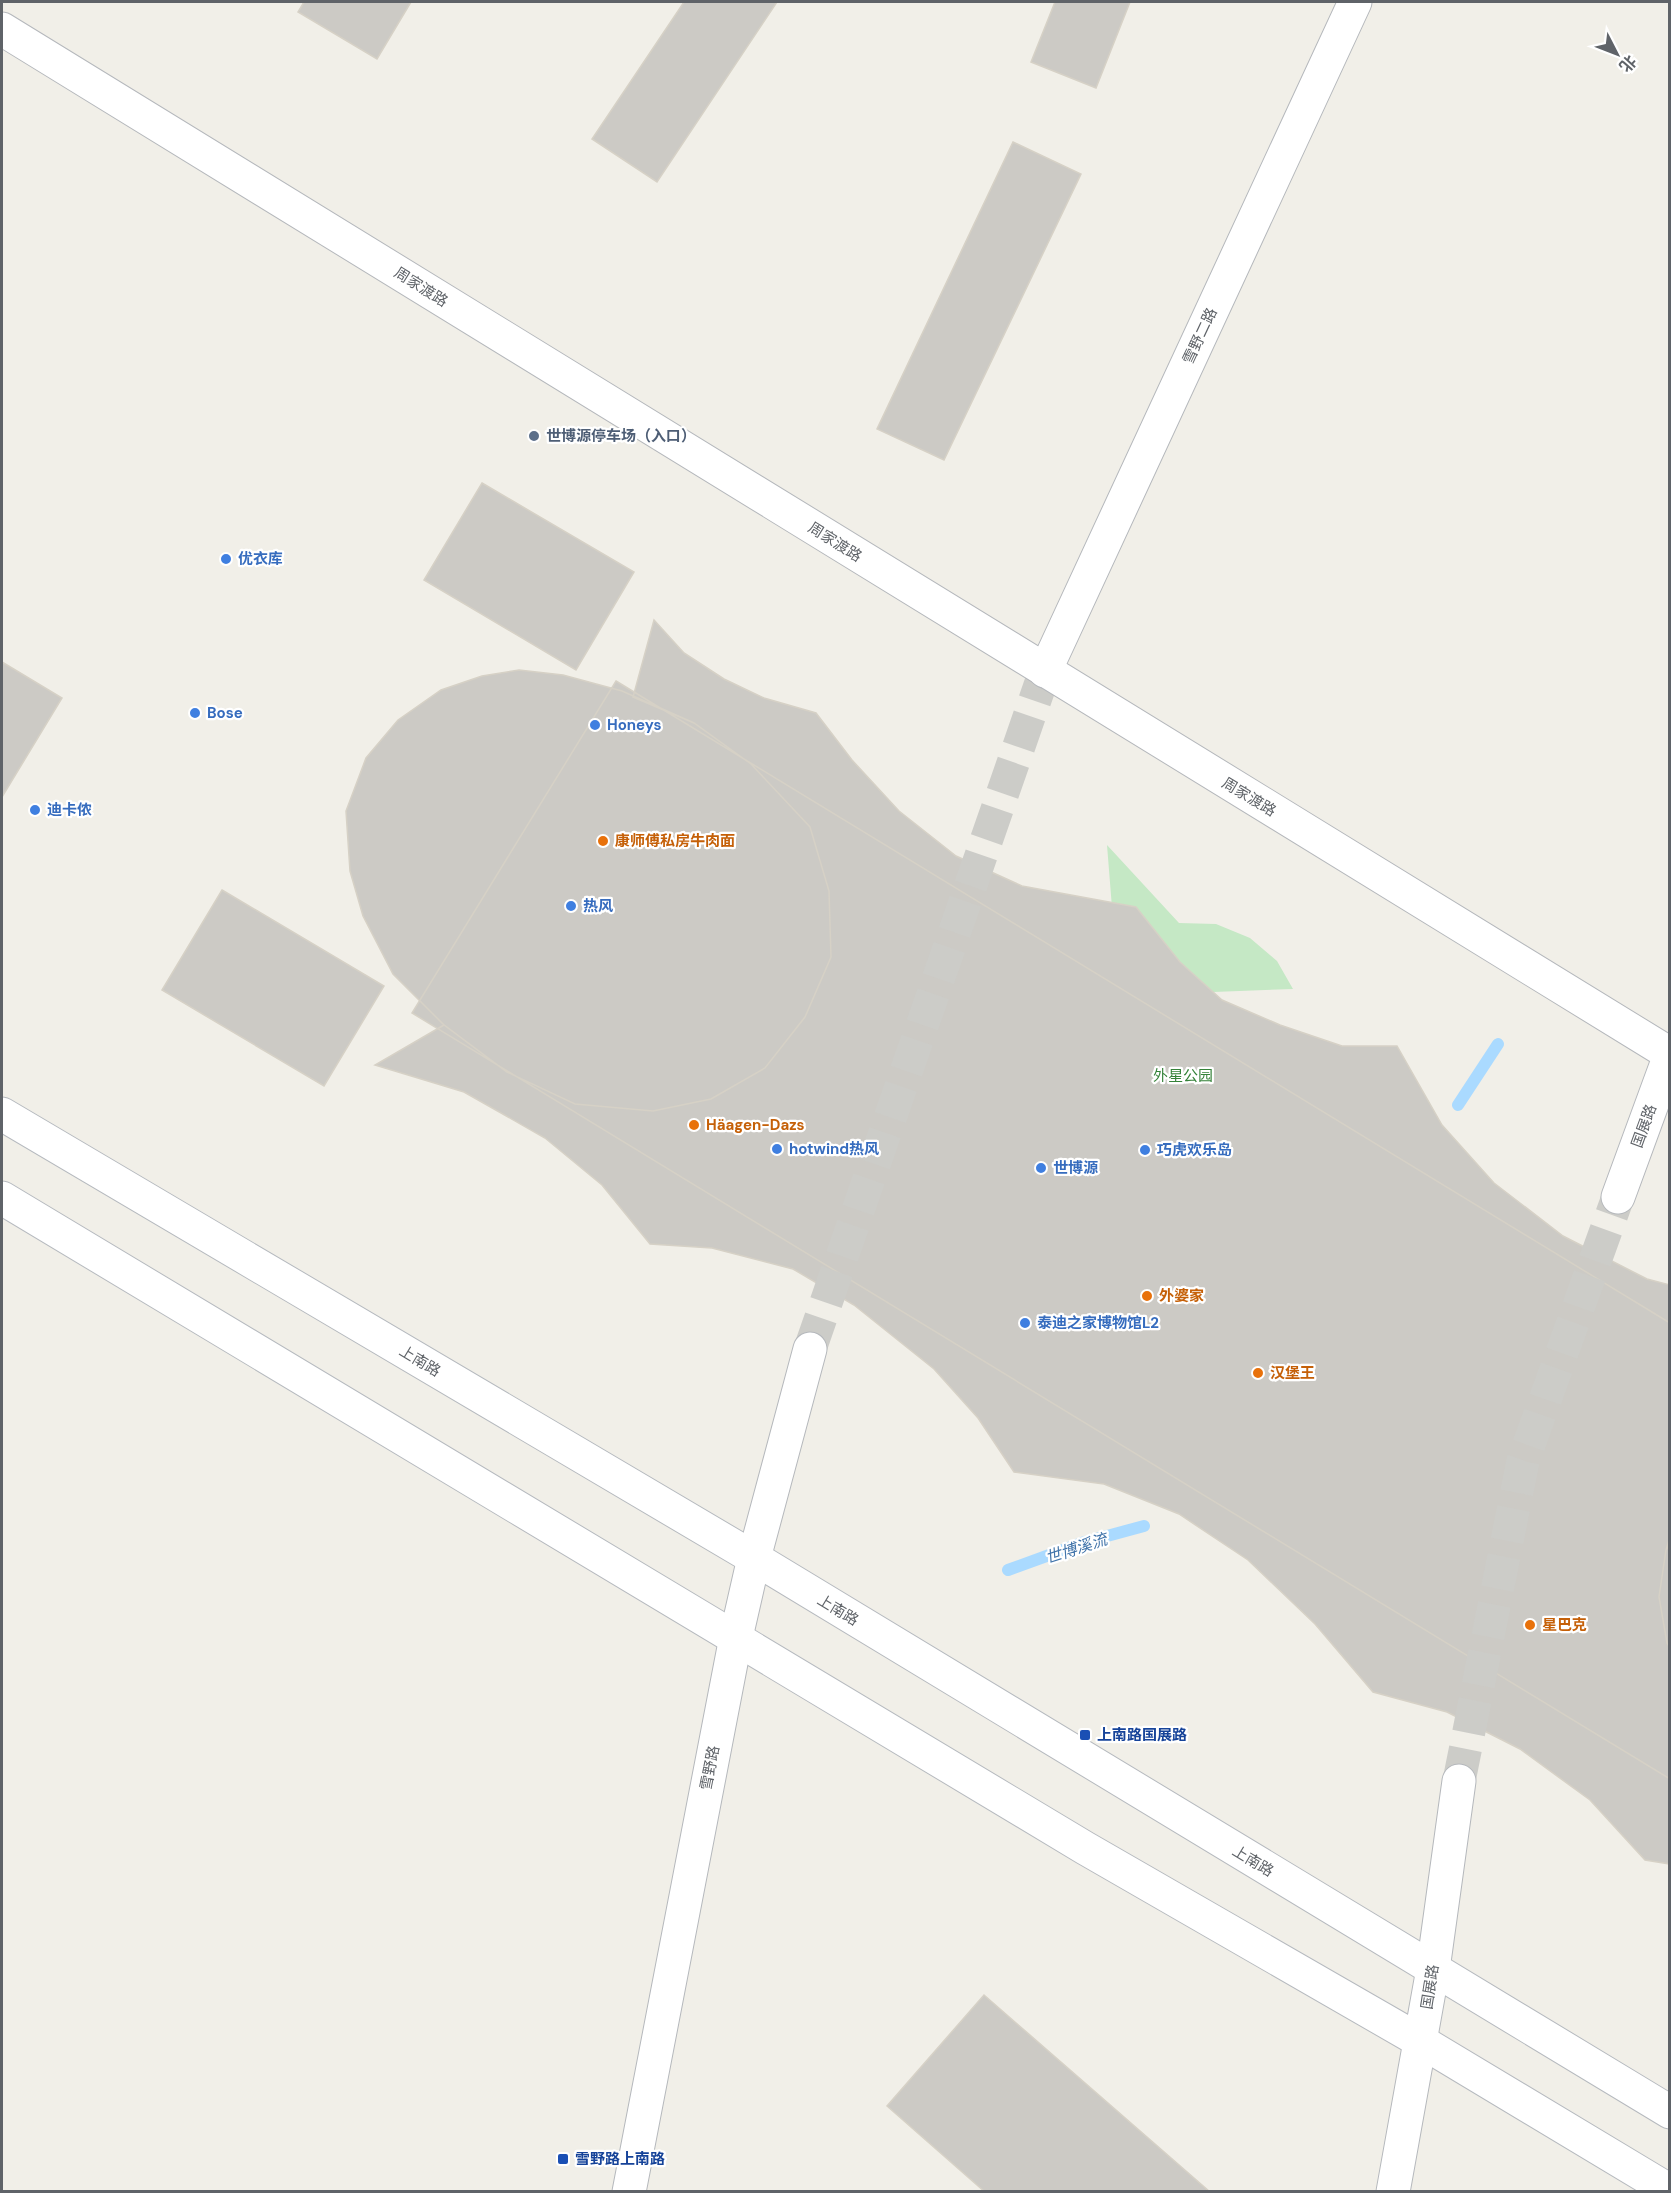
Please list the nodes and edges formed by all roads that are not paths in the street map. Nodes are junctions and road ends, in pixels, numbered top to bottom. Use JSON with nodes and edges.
{"nodes":[{"id":1,"x":1355,"y":2,"type":"edge"},
{"id":2,"x":2,"y":29,"type":"edge"},
{"id":3,"x":1045,"y":671,"type":"junction"},
{"id":4,"x":1670,"y":1054,"type":"edge"},
{"id":5,"x":2,"y":1114,"type":"edge"},
{"id":6,"x":1618,"y":1197,"type":"tunnel mouth"},
{"id":7,"x":2,"y":1198,"type":"edge"},
{"id":8,"x":810,"y":1349,"type":"tunnel mouth"},
{"id":9,"x":754,"y":1558,"type":"junction"},
{"id":10,"x":736,"y":1637,"type":"junction"},
{"id":11,"x":1460,"y":1781,"type":"tunnel mouth"},
{"id":12,"x":1433,"y":1970,"type":"junction"},
{"id":13,"x":1422,"y":2042,"type":"junction"},
{"id":14,"x":1670,"y":2112,"type":"edge"},
{"id":15,"x":1670,"y":2191,"type":"edge"},
{"id":16,"x":629,"y":2192,"type":"edge"},
{"id":17,"x":1393,"y":2192,"type":"edge"}],
"edges":[{"from":1,"to":3,"type":"street","name":"雪野二路"},
{"from":2,"to":3,"type":"street","name":"周家渡路"},
{"from":3,"to":4,"type":"street","name":"周家渡路"},
{"from":4,"to":6,"type":"street","name":"国展路"},
{"from":5,"to":9,"type":"street","name":"上南路"},
{"from":7,"to":10,"type":"street"},
{"from":8,"to":9,"type":"street","name":"雪野路"},
{"from":9,"to":10,"type":"street","name":"雪野路"},
{"from":9,"to":12,"type":"street","name":"上南路"},
{"from":10,"to":13,"type":"street"},
{"from":10,"to":16,"type":"street","name":"雪野路"},
{"from":11,"to":12,"type":"street","name":"国展路"},
{"from":12,"to":13,"type":"street","name":"国展路"},
{"from":12,"to":14,"type":"street","name":"上南路"},
{"from":13,"to":15,"type":"street"},
{"from":13,"to":17,"type":"street","name":"国展路"}]}
